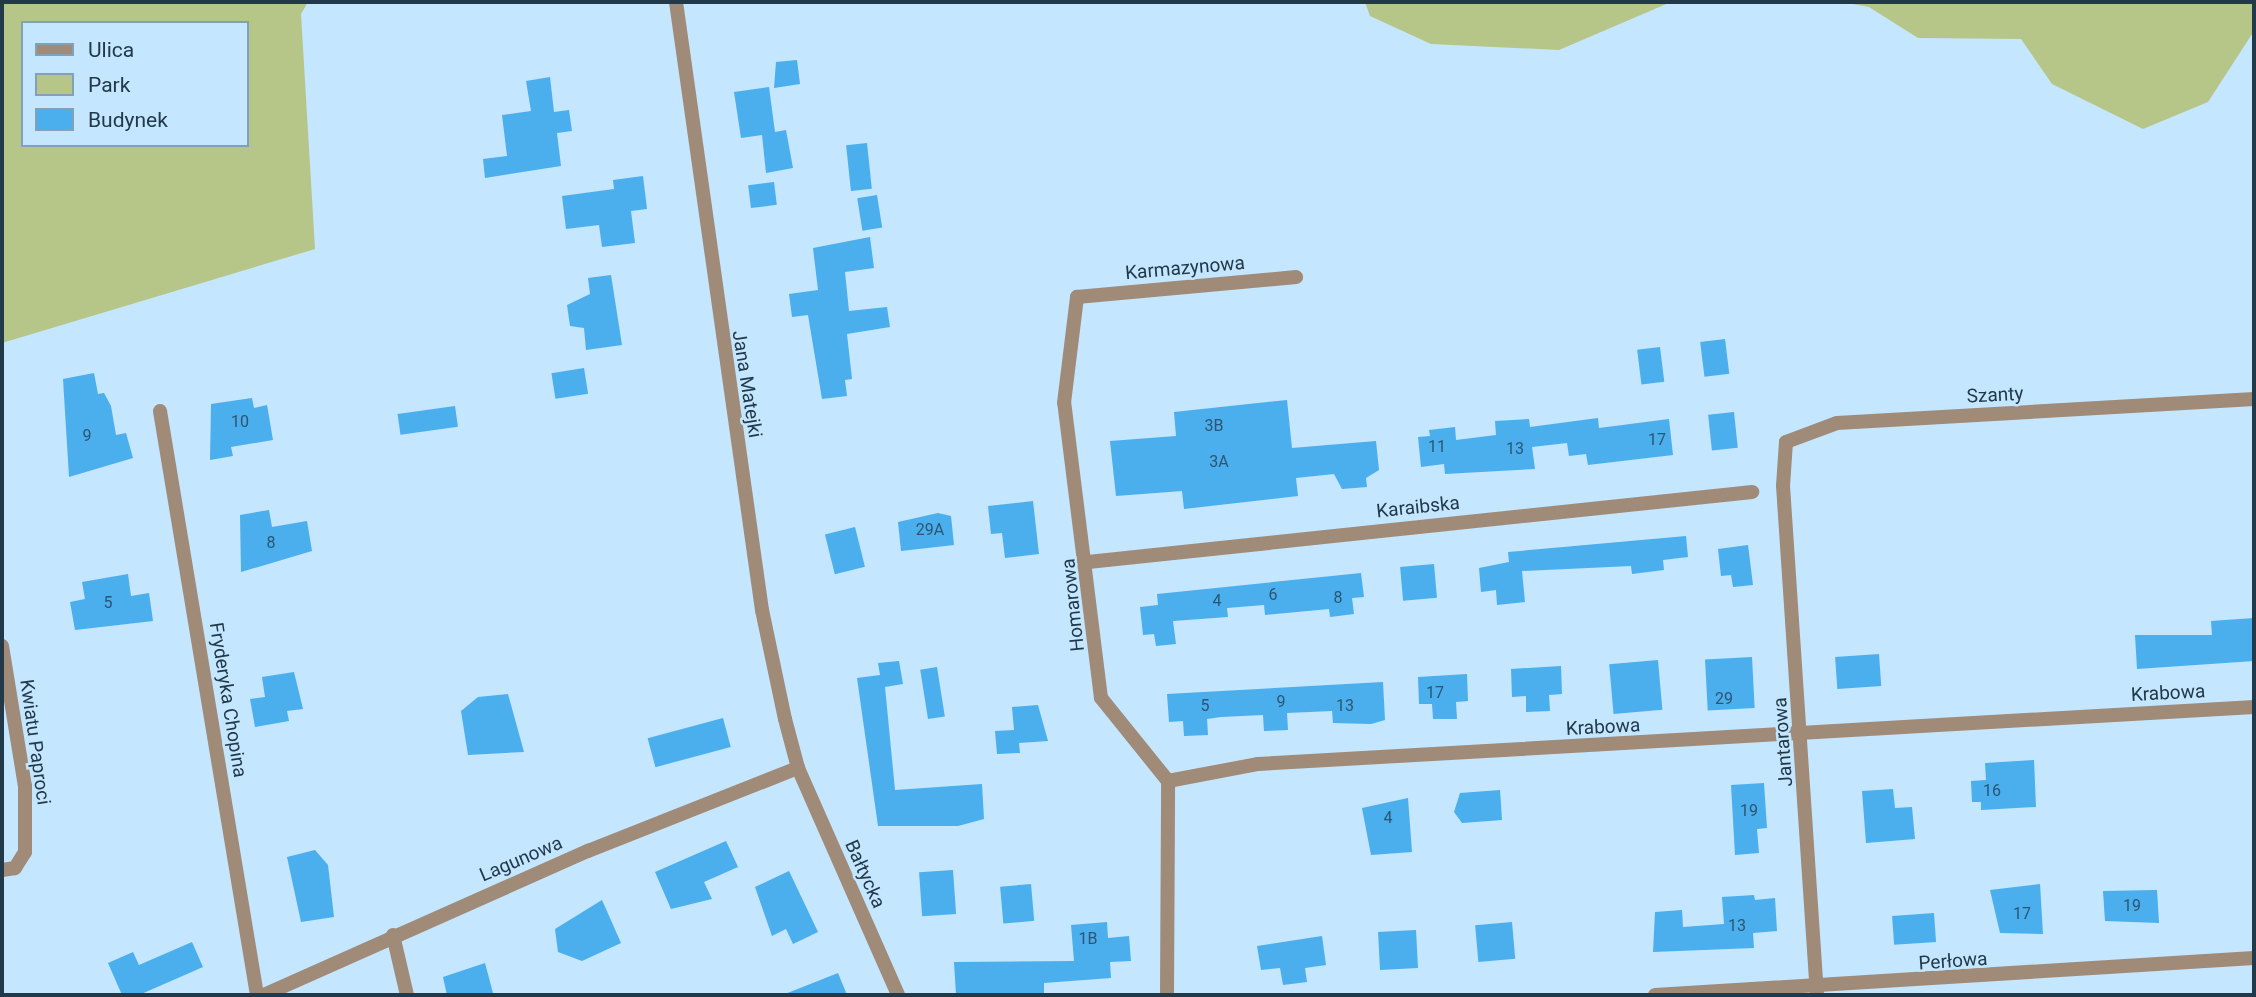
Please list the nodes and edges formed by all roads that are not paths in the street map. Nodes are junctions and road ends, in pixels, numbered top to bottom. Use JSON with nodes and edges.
{"nodes":[{"id":1,"x":676,"y":2,"type":"edge"},
{"id":2,"x":1296,"y":277,"type":"dead end"},
{"id":3,"x":1077,"y":297,"type":"joint"},
{"id":4,"x":2254,"y":399,"type":"edge"},
{"id":5,"x":160,"y":411,"type":"dead end"},
{"id":6,"x":1783,"y":486,"type":"joint"},
{"id":7,"x":1752,"y":492,"type":"dead end"},
{"id":8,"x":1088,"y":562,"type":"junction"},
{"id":9,"x":2,"y":646,"type":"edge"},
{"id":10,"x":2254,"y":707,"type":"edge"},
{"id":11,"x":1802,"y":735,"type":"junction"},
{"id":12,"x":798,"y":768,"type":"junction"},
{"id":13,"x":1168,"y":781,"type":"junction"},
{"id":14,"x":2,"y":870,"type":"edge"},
{"id":15,"x":393,"y":935,"type":"junction"},
{"id":16,"x":2254,"y":958,"type":"edge"},
{"id":17,"x":1817,"y":992,"type":"edge"},
{"id":18,"x":257,"y":995,"type":"edge"},
{"id":19,"x":264,"y":995,"type":"edge"},
{"id":20,"x":407,"y":995,"type":"edge"},
{"id":21,"x":898,"y":995,"type":"edge"},
{"id":22,"x":1167,"y":995,"type":"edge"},
{"id":23,"x":1655,"y":995,"type":"edge"}],
"edges":[{"from":1,"to":12,"type":"street","name":"Jana Matejki"},
{"from":2,"to":3,"type":"street","name":"Karmazynowa"},
{"from":3,"to":8,"type":"street","name":"Homarowa"},
{"from":4,"to":6,"type":"street","name":"Szanty"},
{"from":5,"to":18,"type":"street","name":"Fryderyka Chopina"},
{"from":6,"to":11,"type":"street","name":"Jantarowa"},
{"from":7,"to":8,"type":"street","name":"Karaibska"},
{"from":8,"to":13,"type":"street","name":"Homarowa"},
{"from":9,"to":14,"type":"street","name":"Kwiatu Paproci"},
{"from":10,"to":11,"type":"street","name":"Krabowa"},
{"from":11,"to":13,"type":"street","name":"Krabowa"},
{"from":11,"to":17,"type":"street","name":"Jantarowa"},
{"from":12,"to":15,"type":"street","name":"Lagunowa"},
{"from":12,"to":21,"type":"street","name":"Bałtycka"},
{"from":13,"to":22,"type":"street"},
{"from":15,"to":19,"type":"street","name":"Lagunowa"},
{"from":15,"to":20,"type":"street"},
{"from":16,"to":17,"type":"street","name":"Perłowa"},
{"from":17,"to":23,"type":"street","name":"Perłowa"}]}
